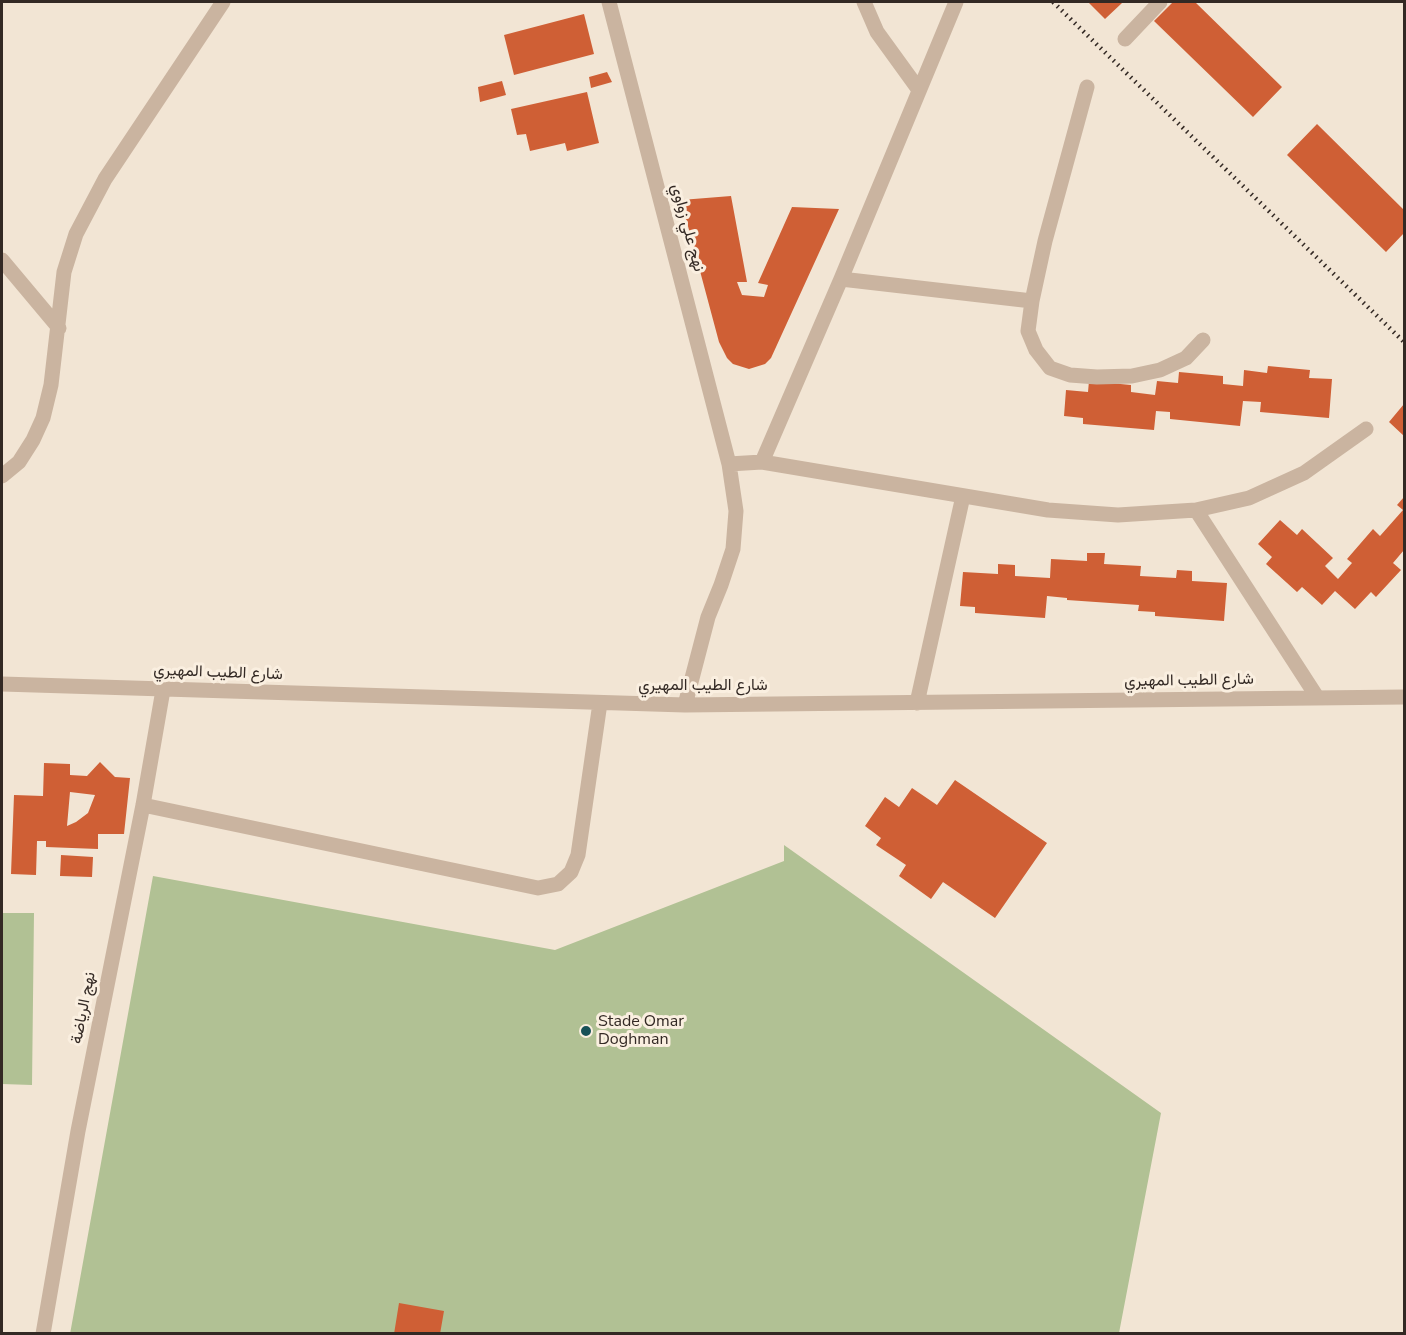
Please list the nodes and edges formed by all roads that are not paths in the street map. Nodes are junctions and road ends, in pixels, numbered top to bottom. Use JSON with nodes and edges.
{"nodes":[{"id":1,"x":223,"y":2,"type":"edge"},
{"id":2,"x":609,"y":2,"type":"edge"},
{"id":3,"x":864,"y":2,"type":"edge"},
{"id":4,"x":956,"y":2,"type":"edge"},
{"id":5,"x":1160,"y":2,"type":"edge"},
{"id":6,"x":1125,"y":39,"type":"dead end"},
{"id":7,"x":1087,"y":87,"type":"dead end"},
{"id":8,"x":919,"y":90,"type":"junction"},
{"id":9,"x":2,"y":260,"type":"edge"},
{"id":10,"x":841,"y":279,"type":"junction"},
{"id":11,"x":1032,"y":301,"type":"junction"},
{"id":12,"x":59,"y":328,"type":"junction"},
{"id":13,"x":1203,"y":340,"type":"dead end"},
{"id":14,"x":1366,"y":429,"type":"dead end"},
{"id":15,"x":762,"y":462,"type":"junction"},
{"id":16,"x":729,"y":464,"type":"junction"},
{"id":17,"x":2,"y":476,"type":"edge"},
{"id":18,"x":963,"y":496,"type":"junction"},
{"id":19,"x":1196,"y":510,"type":"junction"},
{"id":20,"x":2,"y":684,"type":"edge"},
{"id":21,"x":163,"y":690,"type":"junction"},
{"id":22,"x":1317,"y":697,"type":"junction"},
{"id":23,"x":1404,"y":697,"type":"edge"},
{"id":24,"x":600,"y":703,"type":"junction"},
{"id":25,"x":917,"y":703,"type":"junction"},
{"id":26,"x":685,"y":705,"type":"junction"},
{"id":27,"x":143,"y":805,"type":"junction"},
{"id":28,"x":43,"y":1334,"type":"edge"}],
"edges":[{"from":1,"to":12,"type":"street"},
{"from":2,"to":16,"type":"street","name":"نهج علي زواوي"},
{"from":3,"to":8,"type":"street"},
{"from":4,"to":8,"type":"street"},
{"from":5,"to":6,"type":"street"},
{"from":7,"to":11,"type":"street"},
{"from":8,"to":10,"type":"street"},
{"from":9,"to":12,"type":"street"},
{"from":10,"to":11,"type":"street"},
{"from":10,"to":15,"type":"street"},
{"from":11,"to":13,"type":"street"},
{"from":12,"to":17,"type":"street"},
{"from":14,"to":19,"type":"street"},
{"from":15,"to":16,"type":"street"},
{"from":15,"to":18,"type":"street"},
{"from":16,"to":26,"type":"street","name":"نهج علي زواوي"},
{"from":18,"to":19,"type":"street"},
{"from":18,"to":25,"type":"street"},
{"from":19,"to":22,"type":"street"},
{"from":20,"to":21,"type":"street","name":"شارع الطيب المهيري"},
{"from":21,"to":24,"type":"street","name":"شارع الطيب المهيري"},
{"from":21,"to":27,"type":"street","name":"نهج الرياضة"},
{"from":22,"to":23,"type":"street","name":"شارع الطيب المهيري"},
{"from":22,"to":25,"type":"street","name":"شارع الطيب المهيري"},
{"from":24,"to":26,"type":"street","name":"شارع الطيب المهيري"},
{"from":24,"to":27,"type":"street"},
{"from":25,"to":26,"type":"street","name":"شارع الطيب المهيري"},
{"from":27,"to":28,"type":"street","name":"نهج الرياضة"}]}
